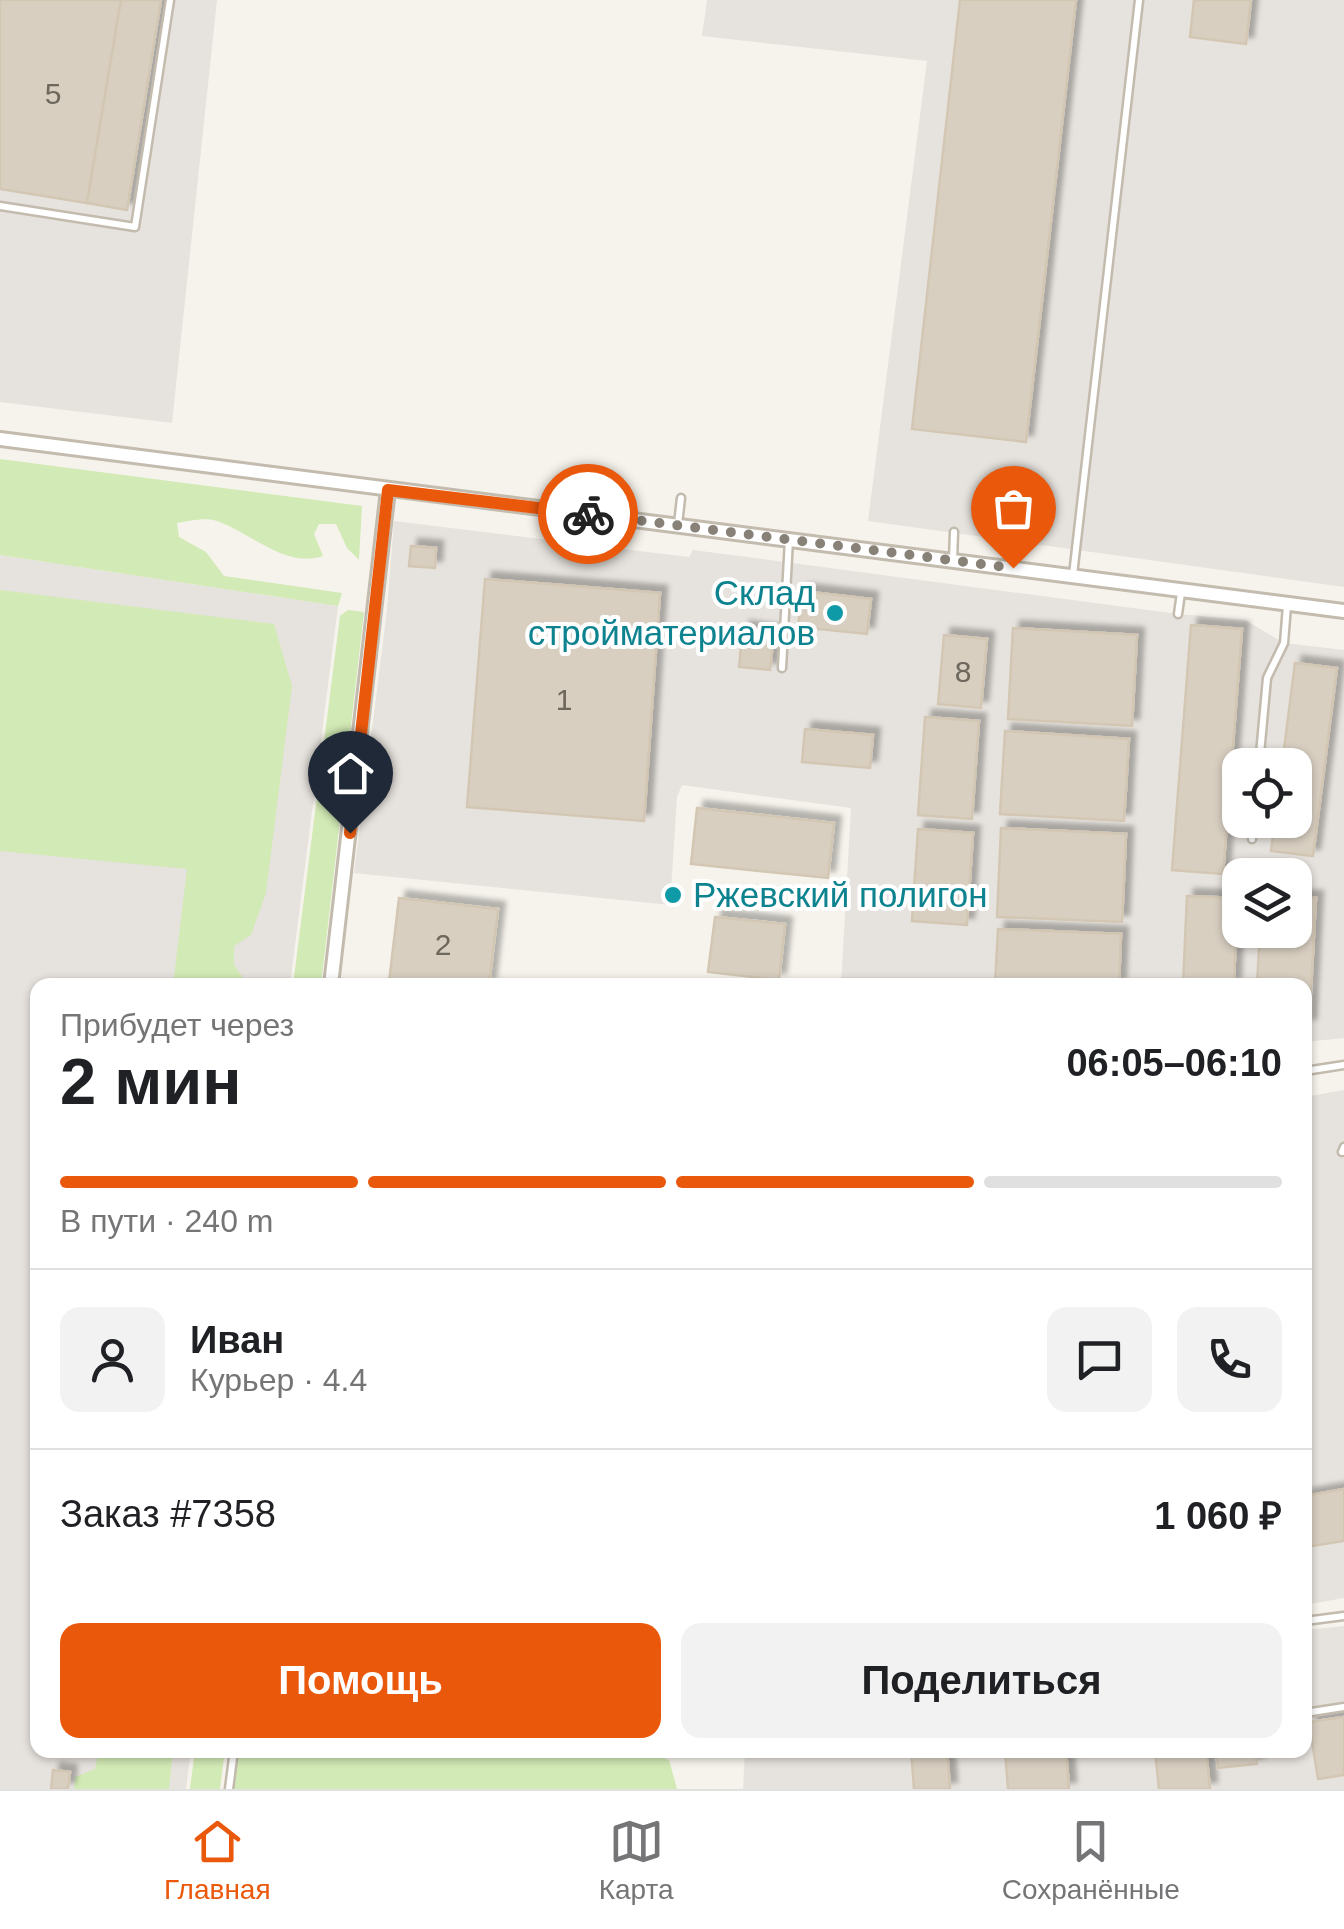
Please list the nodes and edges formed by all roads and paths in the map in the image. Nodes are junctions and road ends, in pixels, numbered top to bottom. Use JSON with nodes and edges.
{"nodes":[{"id":1,"x":170,"y":0,"type":"edge"},
{"id":2,"x":1139,"y":0,"type":"edge"},
{"id":3,"x":0,"y":206,"type":"edge"},
{"id":4,"x":0,"y":439,"type":"edge"},
{"id":5,"x":388,"y":490,"type":"junction"},
{"id":6,"x":681,"y":498,"type":"dead end"},
{"id":7,"x":678,"y":525,"type":"junction"},
{"id":8,"x":954,"y":532,"type":"dead end"},
{"id":9,"x":789,"y":538,"type":"junction"},
{"id":10,"x":952,"y":560,"type":"junction"},
{"id":11,"x":1073,"y":576,"type":"junction"},
{"id":12,"x":1181,"y":591,"type":"junction"},
{"id":13,"x":1288,"y":606,"type":"junction"},
{"id":14,"x":1344,"y":610,"type":"edge"},
{"id":15,"x":1178,"y":614,"type":"dead end"},
{"id":16,"x":782,"y":668,"type":"dead end"},
{"id":17,"x":1260,"y":748,"type":"edge"},
{"id":18,"x":333,"y":978,"type":"edge"},
{"id":19,"x":1344,"y":1064,"type":"edge"},
{"id":20,"x":1312,"y":1069,"type":"edge"},
{"id":21,"x":1344,"y":1616,"type":"edge"},
{"id":22,"x":1312,"y":1620,"type":"edge"},
{"id":23,"x":1344,"y":1707,"type":"edge"},
{"id":24,"x":1312,"y":1712,"type":"edge"},
{"id":25,"x":233,"y":1758,"type":"edge"},
{"id":26,"x":229,"y":1789,"type":"edge"}],
"edges":[{"from":1,"to":3,"type":"lane"},
{"from":2,"to":11,"type":"lane"},
{"from":4,"to":5,"type":"street"},
{"from":5,"to":7,"type":"street"},
{"from":5,"to":18,"type":"street"},
{"from":6,"to":7,"type":"lane"},
{"from":7,"to":9,"type":"street"},
{"from":8,"to":10,"type":"lane"},
{"from":9,"to":10,"type":"street"},
{"from":9,"to":16,"type":"lane"},
{"from":10,"to":11,"type":"street"},
{"from":11,"to":12,"type":"street"},
{"from":12,"to":13,"type":"street"},
{"from":12,"to":15,"type":"lane"},
{"from":13,"to":14,"type":"street"},
{"from":13,"to":17,"type":"lane"},
{"from":19,"to":20,"type":"lane"},
{"from":21,"to":22,"type":"lane"},
{"from":23,"to":24,"type":"lane"},
{"from":25,"to":26,"type":"lane"}]}
